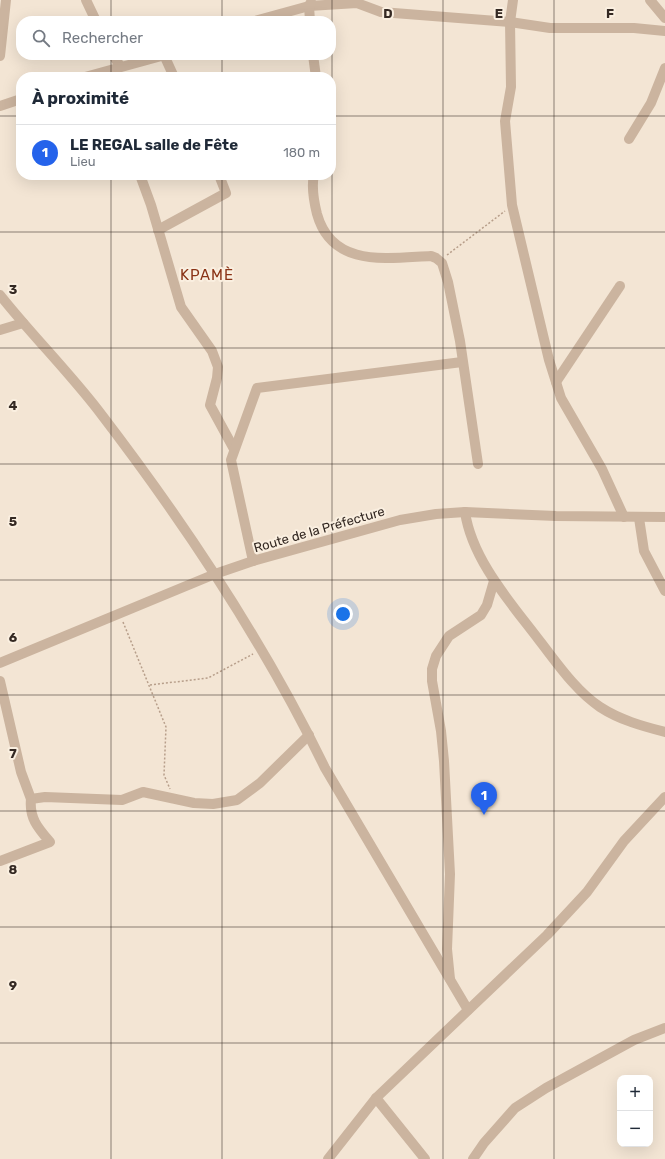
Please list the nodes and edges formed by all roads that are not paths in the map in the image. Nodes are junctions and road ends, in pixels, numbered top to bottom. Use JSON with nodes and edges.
{"nodes":[{"id":1,"x":6,"y":0,"type":"edge"},
{"id":2,"x":86,"y":0,"type":"edge"},
{"id":3,"x":514,"y":0,"type":"edge"},
{"id":4,"x":650,"y":0,"type":"edge"},
{"id":5,"x":356,"y":1,"type":"edge"},
{"id":6,"x":310,"y":3,"type":"edge"},
{"id":7,"x":94,"y":16,"type":"edge"},
{"id":8,"x":270,"y":16,"type":"edge"},
{"id":9,"x":310,"y":16,"type":"edge"},
{"id":10,"x":665,"y":18,"type":"edge"},
{"id":11,"x":510,"y":22,"type":"junction"},
{"id":12,"x":665,"y":31,"type":"edge"},
{"id":13,"x":0,"y":56,"type":"edge"},
{"id":14,"x":116,"y":60,"type":"edge"},
{"id":15,"x":145,"y":60,"type":"edge"},
{"id":16,"x":167,"y":60,"type":"edge"},
{"id":17,"x":314,"y":60,"type":"edge"},
{"id":18,"x":120,"y":66,"type":"junction"},
{"id":19,"x":665,"y":68,"type":"edge"},
{"id":20,"x":110,"y":72,"type":"edge"},
{"id":21,"x":172,"y":72,"type":"edge"},
{"id":22,"x":315,"y":72,"type":"edge"},
{"id":23,"x":16,"y":101,"type":"edge"},
{"id":24,"x":0,"y":106,"type":"edge"},
{"id":25,"x":629,"y":139,"type":"dead end"},
{"id":26,"x":142,"y":180,"type":"edge"},
{"id":27,"x":221,"y":180,"type":"edge"},
{"id":28,"x":314,"y":180,"type":"edge"},
{"id":29,"x":158,"y":230,"type":"junction"},
{"id":30,"x":620,"y":286,"type":"dead end"},
{"id":31,"x":0,"y":295,"type":"edge"},
{"id":32,"x":22,"y":323,"type":"junction"},
{"id":33,"x":0,"y":330,"type":"edge"},
{"id":34,"x":462,"y":362,"type":"junction"},
{"id":35,"x":556,"y":382,"type":"junction"},
{"id":36,"x":234,"y":449,"type":"junction"},
{"id":37,"x":478,"y":464,"type":"dead end"},
{"id":38,"x":465,"y":512,"type":"junction"},
{"id":39,"x":624,"y":517,"type":"junction"},
{"id":40,"x":665,"y":517,"type":"edge"},
{"id":41,"x":639,"y":518,"type":"junction"},
{"id":42,"x":253,"y":561,"type":"junction"},
{"id":43,"x":216,"y":574,"type":"junction"},
{"id":44,"x":494,"y":581,"type":"junction"},
{"id":45,"x":665,"y":591,"type":"edge"},
{"id":46,"x":0,"y":664,"type":"edge"},
{"id":47,"x":0,"y":681,"type":"edge"},
{"id":48,"x":665,"y":732,"type":"edge"},
{"id":49,"x":309,"y":735,"type":"junction"},
{"id":50,"x":665,"y":797,"type":"edge"},
{"id":51,"x":31,"y":798,"type":"junction"},
{"id":52,"x":0,"y":861,"type":"edge"},
{"id":53,"x":450,"y":982,"type":"junction"},
{"id":54,"x":468,"y":1010,"type":"junction"},
{"id":55,"x":665,"y":1028,"type":"edge"},
{"id":56,"x":376,"y":1098,"type":"junction"},
{"id":57,"x":328,"y":1159,"type":"edge"},
{"id":58,"x":425,"y":1159,"type":"edge"},
{"id":59,"x":473,"y":1159,"type":"edge"}],
"edges":[{"from":1,"to":13,"type":"street"},
{"from":2,"to":7,"type":"street"},
{"from":3,"to":11,"type":"street"},
{"from":4,"to":10,"type":"street"},
{"from":5,"to":6,"type":"street"},
{"from":5,"to":11,"type":"street"},
{"from":6,"to":8,"type":"street"},
{"from":6,"to":9,"type":"street"},
{"from":11,"to":12,"type":"street"},
{"from":11,"to":35,"type":"street"},
{"from":14,"to":18,"type":"street"},
{"from":15,"to":18,"type":"street"},
{"from":16,"to":21,"type":"street"},
{"from":17,"to":22,"type":"street"},
{"from":18,"to":20,"type":"street"},
{"from":19,"to":25,"type":"street"},
{"from":23,"to":24,"type":"street"},
{"from":26,"to":29,"type":"street"},
{"from":27,"to":29,"type":"street"},
{"from":28,"to":34,"type":"street"},
{"from":29,"to":36,"type":"street"},
{"from":30,"to":35,"type":"street"},
{"from":31,"to":32,"type":"street"},
{"from":32,"to":33,"type":"street"},
{"from":32,"to":43,"type":"street"},
{"from":34,"to":36,"type":"street"},
{"from":34,"to":37,"type":"street"},
{"from":35,"to":39,"type":"street"},
{"from":36,"to":42,"type":"street"},
{"from":38,"to":39,"type":"street","name":"Route de la Préfecture"},
{"from":38,"to":42,"type":"street","name":"Route de la Préfecture"},
{"from":38,"to":44,"type":"street"},
{"from":39,"to":41,"type":"street","name":"Route de la Préfecture"},
{"from":40,"to":41,"type":"street","name":"Route de la Préfecture"},
{"from":41,"to":45,"type":"street"},
{"from":42,"to":43,"type":"street","name":"Route de la Préfecture"},
{"from":43,"to":46,"type":"street","name":"Route de la Préfecture"},
{"from":43,"to":49,"type":"street"},
{"from":44,"to":48,"type":"street"},
{"from":44,"to":53,"type":"street"},
{"from":47,"to":51,"type":"street"},
{"from":49,"to":51,"type":"street"},
{"from":49,"to":53,"type":"street"},
{"from":50,"to":54,"type":"street"},
{"from":51,"to":52,"type":"street"},
{"from":53,"to":54,"type":"street"},
{"from":54,"to":56,"type":"street"},
{"from":55,"to":59,"type":"street"},
{"from":56,"to":57,"type":"street"},
{"from":56,"to":58,"type":"street"}]}
